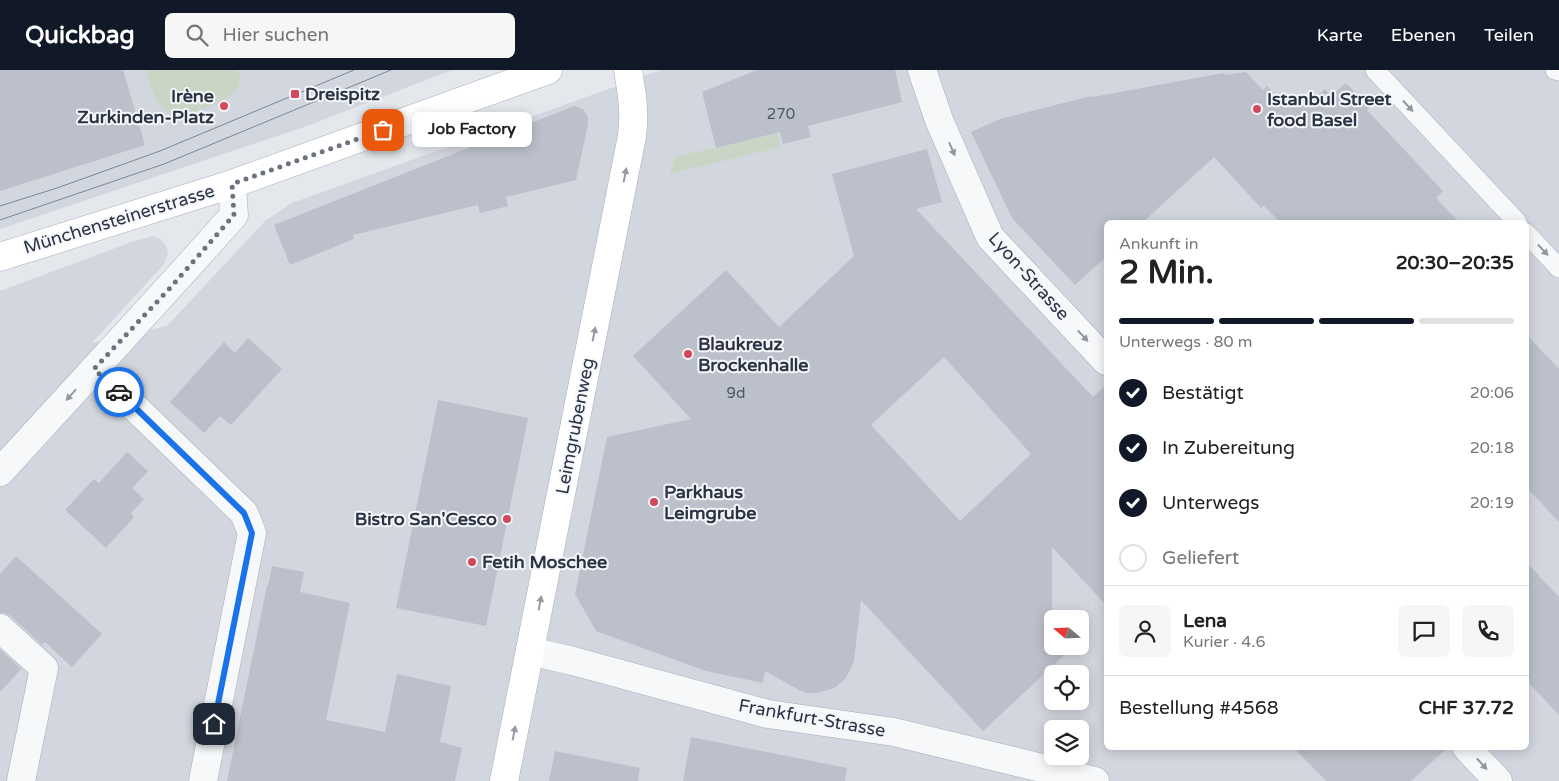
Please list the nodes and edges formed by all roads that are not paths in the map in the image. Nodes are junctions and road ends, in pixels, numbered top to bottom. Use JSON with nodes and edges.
{"nodes":[{"id":1,"x":548,"y":70,"type":"edge"},
{"id":2,"x":628,"y":70,"type":"edge"},
{"id":3,"x":922,"y":70,"type":"edge"},
{"id":4,"x":1374,"y":70,"type":"edge"},
{"id":5,"x":1555,"y":70,"type":"edge"},
{"id":6,"x":1559,"y":71,"type":"edge"},
{"id":7,"x":232,"y":184,"type":"junction"},
{"id":8,"x":1515,"y":220,"type":"edge"},
{"id":9,"x":1529,"y":236,"type":"edge"},
{"id":10,"x":0,"y":257,"type":"edge"},
{"id":11,"x":1559,"y":268,"type":"edge"},
{"id":12,"x":1104,"y":359,"type":"edge"},
{"id":13,"x":94,"y":369,"type":"junction"},
{"id":14,"x":0,"y":472,"type":"edge"},
{"id":15,"x":0,"y":628,"type":"edge"},
{"id":16,"x":530,"y":651,"type":"junction"},
{"id":17,"x":1469,"y":750,"type":"edge"},
{"id":18,"x":21,"y":781,"type":"edge"},
{"id":19,"x":203,"y":781,"type":"edge"},
{"id":20,"x":504,"y":781,"type":"edge"},
{"id":21,"x":1096,"y":781,"type":"edge"},
{"id":22,"x":1498,"y":781,"type":"edge"}],
"edges":[{"from":1,"to":7,"type":"main road","name":"Münchensteinerstrasse"},
{"from":16,"to":2,"type":"main road","name":"Leimgrubenweg","one_way":true},
{"from":3,"to":12,"type":"street","name":"Lyon-Strasse","one_way":true},
{"from":4,"to":8,"type":"lane","one_way":true},
{"from":5,"to":6,"type":"lane"},
{"from":7,"to":10,"type":"main road","name":"Münchensteinerstrasse"},
{"from":7,"to":13,"type":"street"},
{"from":9,"to":11,"type":"lane","one_way":true},
{"from":13,"to":14,"type":"street","one_way":true},
{"from":13,"to":19,"type":"street"},
{"from":15,"to":18,"type":"street"},
{"from":20,"to":16,"type":"main road","name":"Leimgrubenweg","one_way":true},
{"from":16,"to":21,"type":"street","name":"Frankfurt-Strasse"},
{"from":17,"to":22,"type":"street","one_way":true}]}
